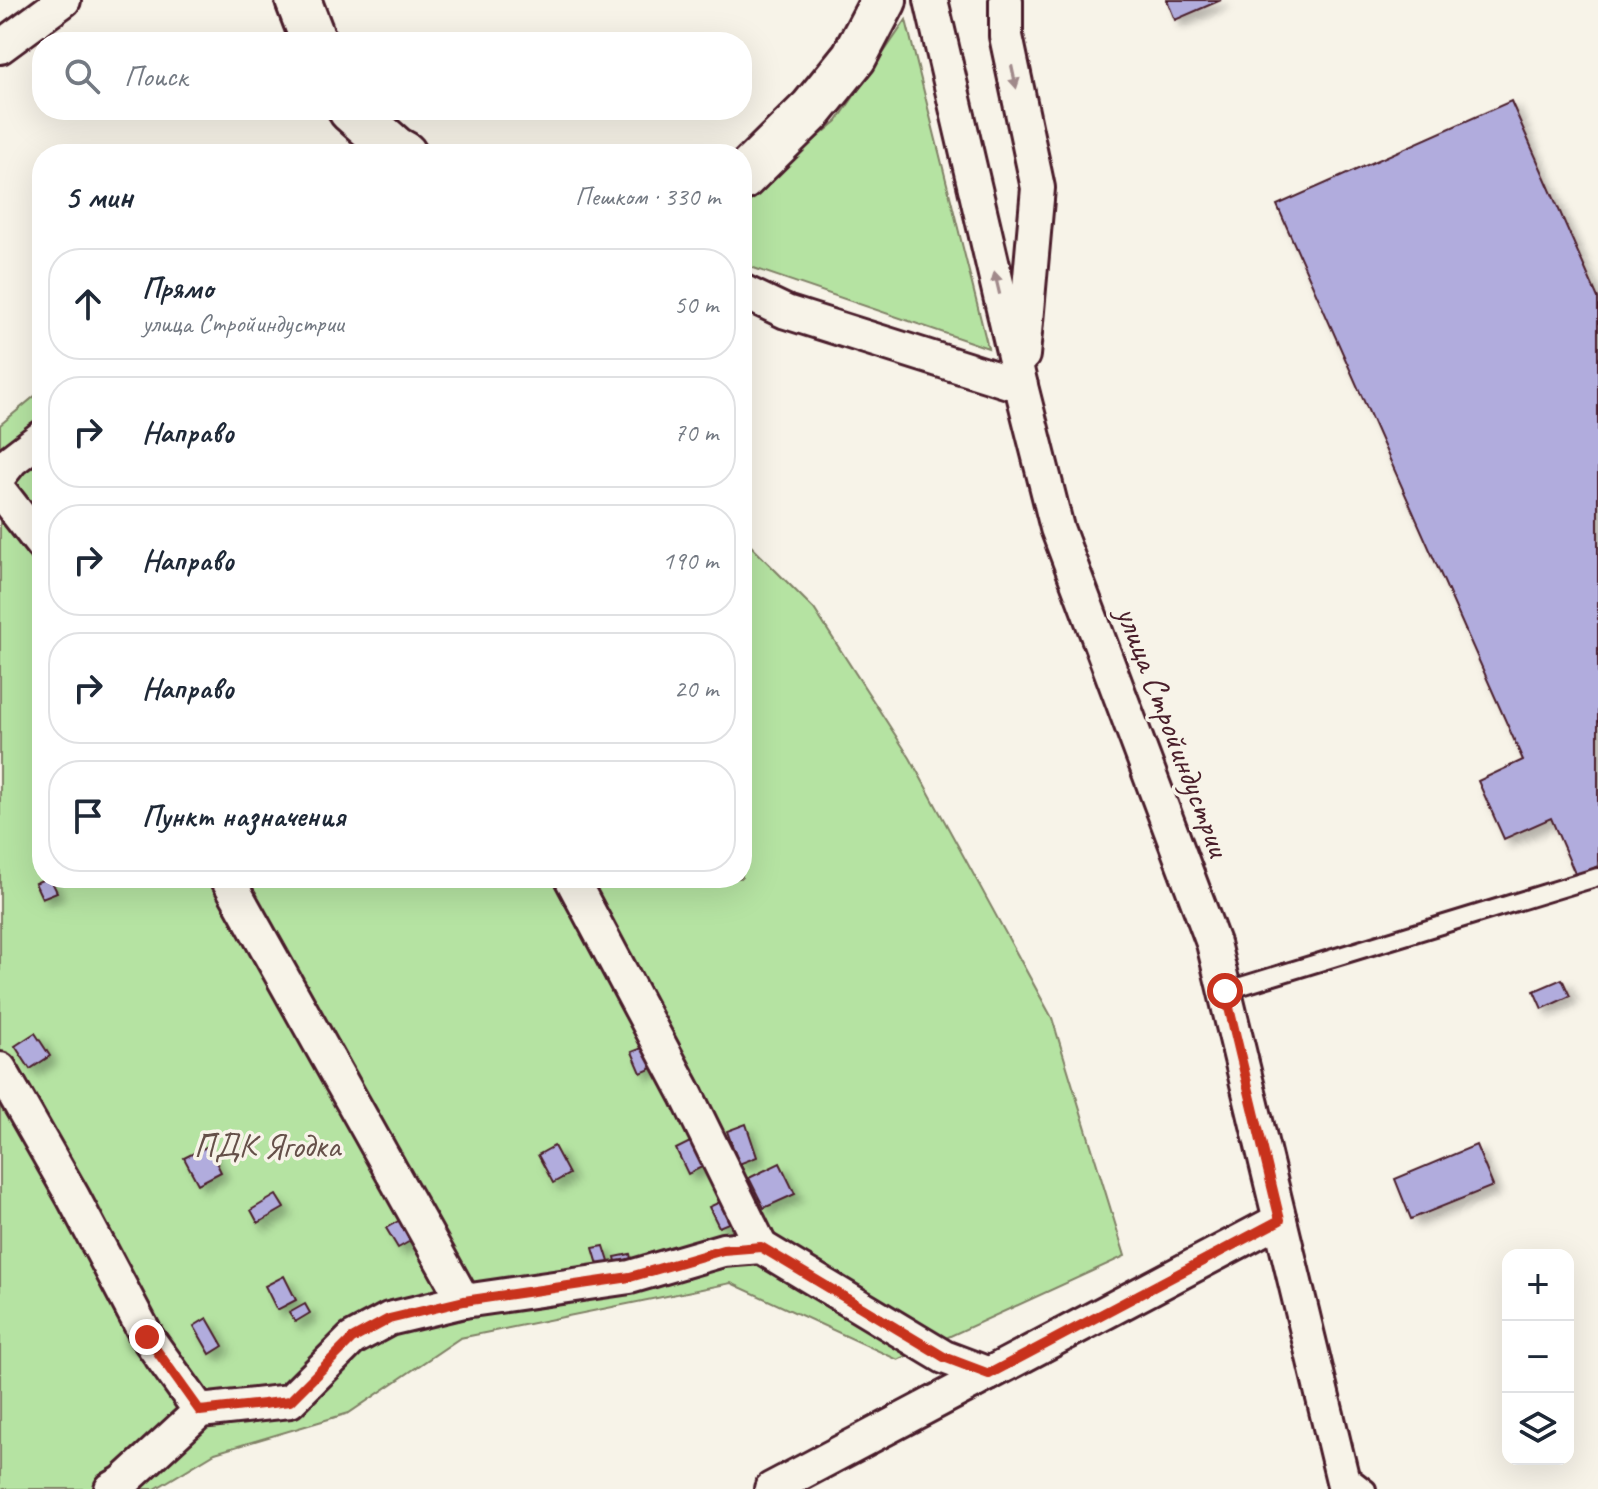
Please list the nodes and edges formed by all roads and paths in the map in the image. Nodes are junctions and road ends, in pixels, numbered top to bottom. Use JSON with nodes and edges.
{"nodes":[{"id":1,"x":64,"y":0,"type":"edge"},
{"id":2,"x":298,"y":0,"type":"edge"},
{"id":3,"x":884,"y":0,"type":"edge"},
{"id":4,"x":931,"y":0,"type":"edge"},
{"id":5,"x":1006,"y":0,"type":"edge"},
{"id":6,"x":310,"y":32,"type":"edge"},
{"id":7,"x":0,"y":47,"type":"edge"},
{"id":8,"x":362,"y":120,"type":"edge"},
{"id":9,"x":389,"y":144,"type":"edge"},
{"id":10,"x":752,"y":168,"type":"edge"},
{"id":11,"x":752,"y":296,"type":"edge"},
{"id":12,"x":1021,"y":386,"type":"junction"},
{"id":13,"x":32,"y":445,"type":"edge"},
{"id":14,"x":0,"y":475,"type":"edge"},
{"id":15,"x":0,"y":491,"type":"edge"},
{"id":16,"x":32,"y":532,"type":"edge"},
{"id":17,"x":1598,"y":877,"type":"edge"},
{"id":18,"x":233,"y":888,"type":"edge"},
{"id":19,"x":576,"y":888,"type":"edge"},
{"id":20,"x":1225,"y":991,"type":"junction"},
{"id":21,"x":0,"y":1069,"type":"edge"},
{"id":22,"x":1280,"y":1220,"type":"junction"},
{"id":23,"x":761,"y":1247,"type":"junction"},
{"id":24,"x":464,"y":1301,"type":"junction"},
{"id":25,"x":989,"y":1374,"type":"junction"},
{"id":26,"x":200,"y":1411,"type":"junction"},
{"id":27,"x":1342,"y":1478,"type":"edge"},
{"id":28,"x":111,"y":1489,"type":"edge"},
{"id":29,"x":771,"y":1489,"type":"edge"},
{"id":30,"x":1367,"y":1489,"type":"edge"}],
"edges":[{"from":1,"to":7,"type":"street"},
{"from":2,"to":6,"type":"street"},
{"from":3,"to":10,"type":"street"},
{"from":12,"to":4,"type":"street","name":"улица Стройиндустрии","one_way":true},
{"from":5,"to":12,"type":"street","one_way":true},
{"from":8,"to":9,"type":"street"},
{"from":11,"to":12,"type":"street"},
{"from":12,"to":20,"type":"street","name":"улица Стройиндустрии"},
{"from":13,"to":14,"type":"street"},
{"from":15,"to":16,"type":"street"},
{"from":17,"to":20,"type":"lane"},
{"from":18,"to":24,"type":"street"},
{"from":19,"to":23,"type":"street"},
{"from":20,"to":22,"type":"street","name":"улица Стройиндустрии"},
{"from":21,"to":26,"type":"street"},
{"from":22,"to":25,"type":"street"},
{"from":22,"to":27,"type":"street","name":"улица Стройиндустрии"},
{"from":23,"to":24,"type":"street"},
{"from":23,"to":25,"type":"street"},
{"from":24,"to":26,"type":"street"},
{"from":25,"to":29,"type":"street"},
{"from":26,"to":28,"type":"street"},
{"from":27,"to":30,"type":"lane"}]}
